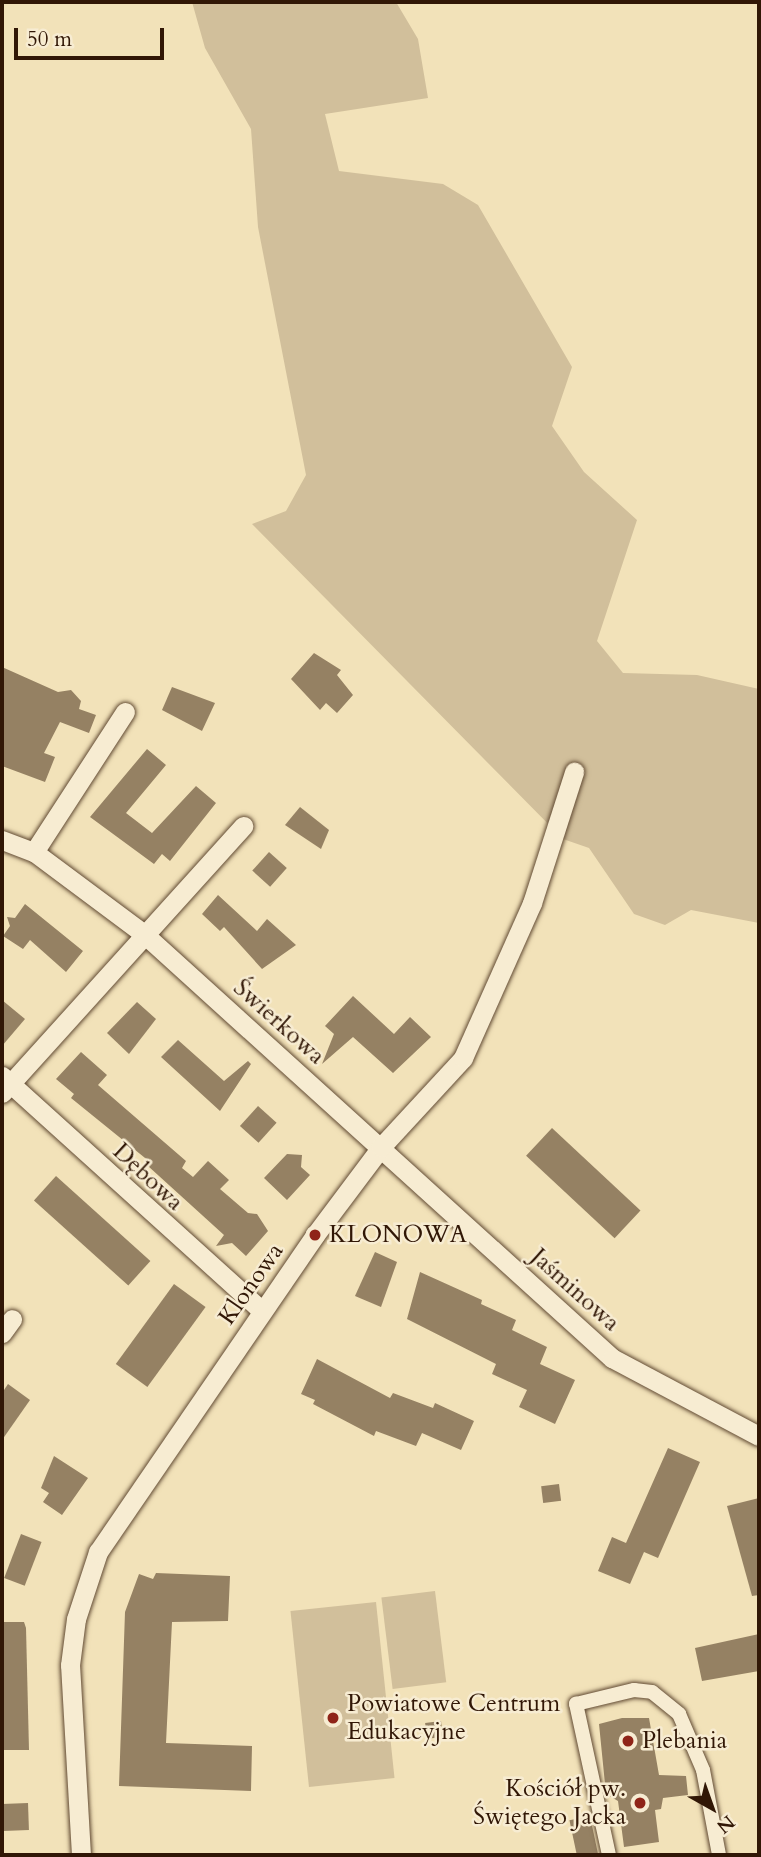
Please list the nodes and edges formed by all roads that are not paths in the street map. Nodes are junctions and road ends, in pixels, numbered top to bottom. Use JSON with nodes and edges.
{"nodes":[{"id":1,"x":125,"y":712,"type":"dead end"},
{"id":2,"x":574,"y":772,"type":"dead end"},
{"id":3,"x":243,"y":826,"type":"dead end"},
{"id":4,"x":2,"y":840,"type":"edge"},
{"id":5,"x":34,"y":852,"type":"junction"},
{"id":6,"x":144,"y":934,"type":"junction"},
{"id":7,"x":5,"y":1084,"type":"edge"},
{"id":8,"x":381,"y":1147,"type":"junction"},
{"id":9,"x":262,"y":1311,"type":"junction"},
{"id":10,"x":759,"y":1436,"type":"edge"},
{"id":11,"x":81,"y":1855,"type":"edge"},
{"id":12,"x":609,"y":1855,"type":"edge"},
{"id":13,"x":719,"y":1855,"type":"edge"}],
"edges":[{"from":1,"to":5,"type":"street"},
{"from":2,"to":8,"type":"street","name":"Klonowa"},
{"from":3,"to":6,"type":"street"},
{"from":4,"to":5,"type":"street","name":"Świerkowa"},
{"from":5,"to":6,"type":"street","name":"Świerkowa"},
{"from":6,"to":7,"type":"street"},
{"from":6,"to":8,"type":"street","name":"Świerkowa"},
{"from":7,"to":9,"type":"street","name":"Dębowa"},
{"from":8,"to":9,"type":"street","name":"Klonowa"},
{"from":8,"to":10,"type":"street","name":"Jaśminowa"},
{"from":9,"to":11,"type":"street","name":"Klonowa"},
{"from":12,"to":13,"type":"street"}]}
